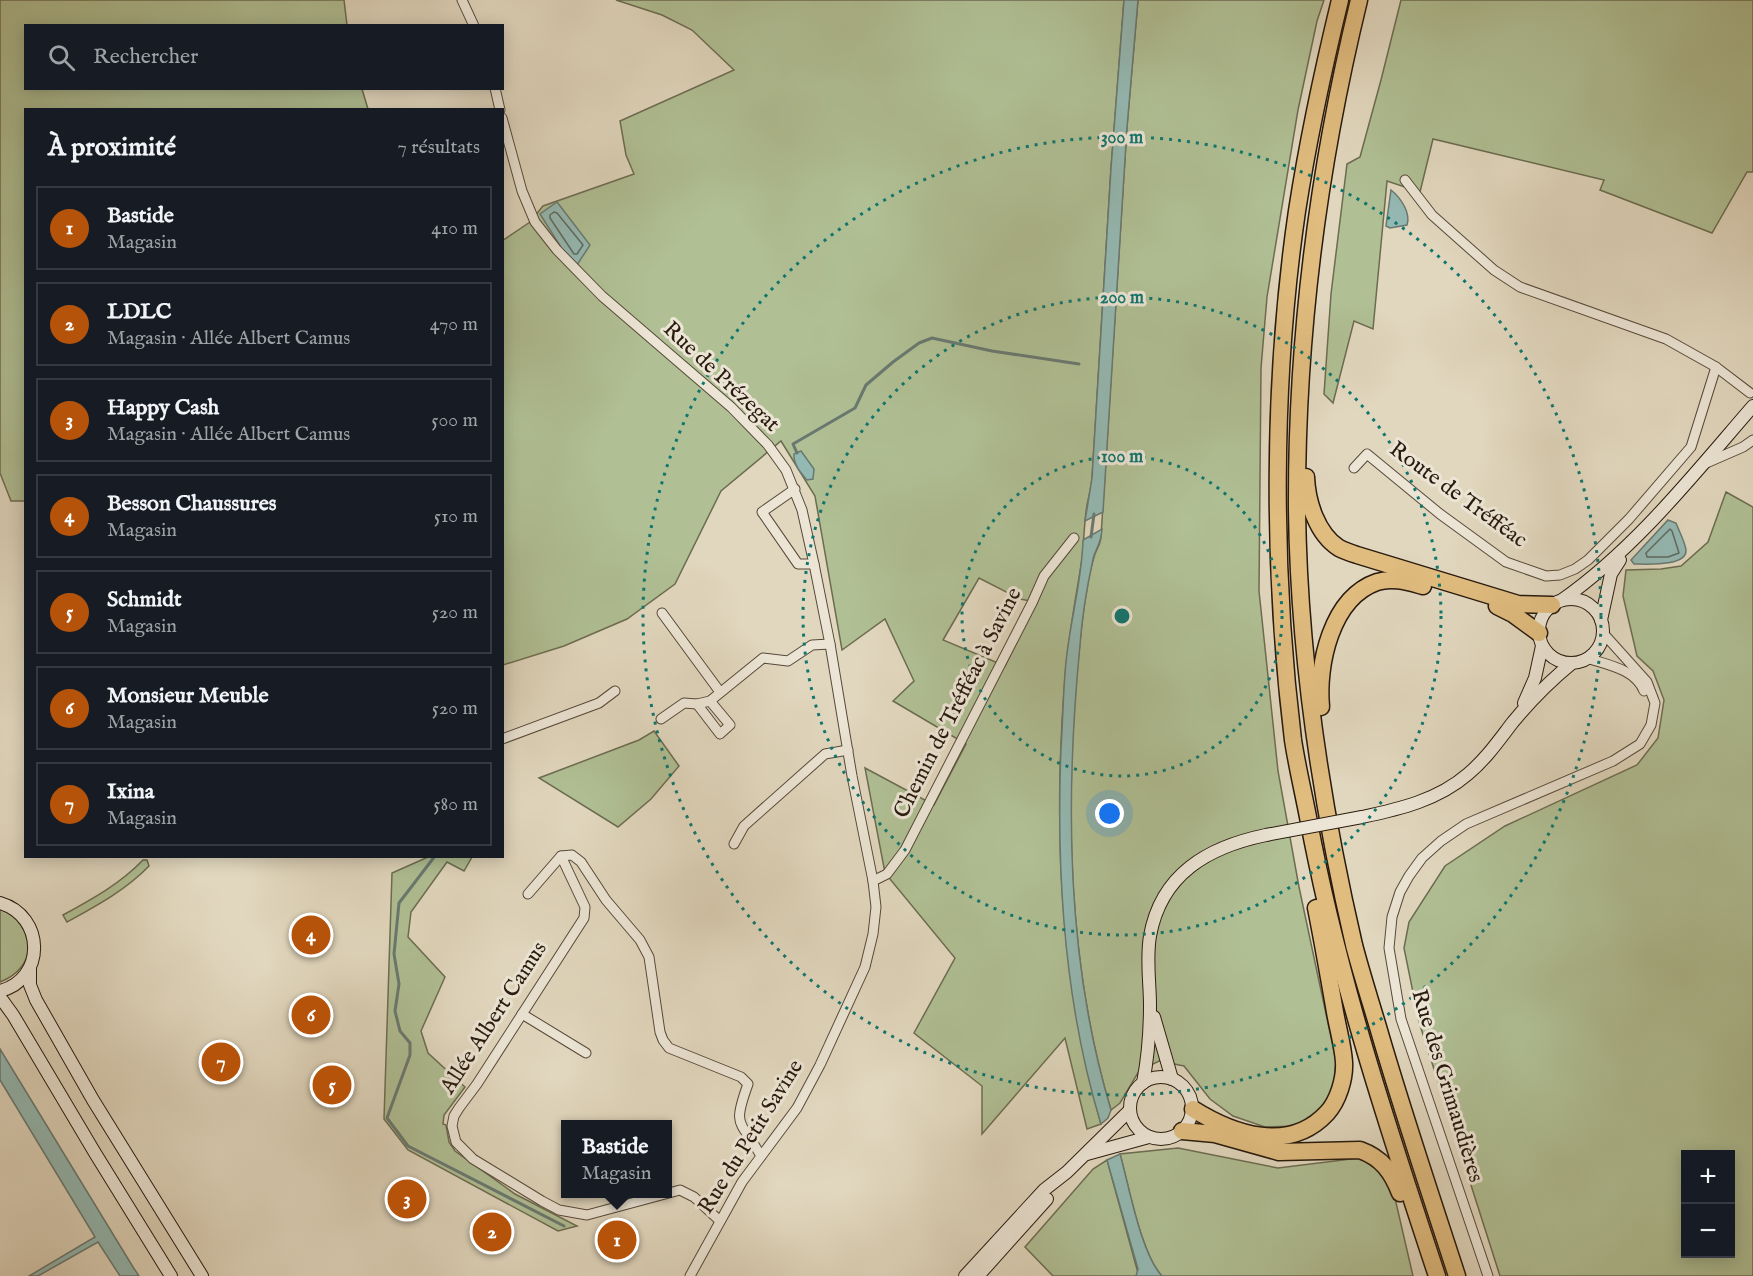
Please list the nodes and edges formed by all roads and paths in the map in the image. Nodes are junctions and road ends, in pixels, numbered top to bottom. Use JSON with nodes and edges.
{"nodes":[{"id":1,"x":462,"y":0,"type":"edge"},
{"id":2,"x":1340,"y":0,"type":"edge"},
{"id":3,"x":1359,"y":0,"type":"edge"},
{"id":4,"x":473,"y":24,"type":"edge"},
{"id":5,"x":495,"y":90,"type":"edge"},
{"id":6,"x":500,"y":108,"type":"edge"},
{"id":7,"x":504,"y":125,"type":"edge"},
{"id":8,"x":1405,"y":180,"type":"dead end"},
{"id":9,"x":1716,"y":367,"type":"junction"},
{"id":10,"x":1301,"y":370,"type":"junction"},
{"id":11,"x":1750,"y":393,"type":"dead end"},
{"id":12,"x":1753,"y":406,"type":"edge"},
{"id":13,"x":1753,"y":440,"type":"edge"},
{"id":14,"x":1701,"y":466,"type":"junction"},
{"id":15,"x":1354,"y":468,"type":"dead end"},
{"id":16,"x":1659,"y":484,"type":"junction"},
{"id":17,"x":795,"y":489,"type":"junction"},
{"id":18,"x":1675,"y":495,"type":"junction"},
{"id":19,"x":1074,"y":538,"type":"dead end"},
{"id":20,"x":1627,"y":548,"type":"junction"},
{"id":21,"x":814,"y":564,"type":"junction"},
{"id":22,"x":1557,"y":602,"type":"junction"},
{"id":23,"x":662,"y":613,"type":"dead end"},
{"id":24,"x":1602,"y":626,"type":"junction"},
{"id":25,"x":1540,"y":640,"type":"junction"},
{"id":26,"x":830,"y":644,"type":"junction"},
{"id":27,"x":1587,"y":658,"type":"junction"},
{"id":28,"x":1572,"y":663,"type":"junction"},
{"id":29,"x":615,"y":691,"type":"dead end"},
{"id":30,"x":720,"y":692,"type":"junction"},
{"id":31,"x":710,"y":701,"type":"junction"},
{"id":32,"x":697,"y":704,"type":"junction"},
{"id":33,"x":661,"y":719,"type":"dead end"},
{"id":34,"x":1513,"y":722,"type":"junction"},
{"id":35,"x":1651,"y":725,"type":"junction"},
{"id":36,"x":504,"y":738,"type":"edge"},
{"id":37,"x":848,"y":750,"type":"junction"},
{"id":38,"x":1320,"y":769,"type":"junction"},
{"id":39,"x":734,"y":844,"type":"dead end"},
{"id":40,"x":561,"y":856,"type":"junction"},
{"id":41,"x":1316,"y":860,"type":"junction"},
{"id":42,"x":873,"y":881,"type":"junction"},
{"id":43,"x":528,"y":894,"type":"dead end"},
{"id":44,"x":0,"y":903,"type":"edge"},
{"id":45,"x":30,"y":968,"type":"junction"},
{"id":46,"x":0,"y":991,"type":"edge"},
{"id":47,"x":0,"y":997,"type":"edge"},
{"id":48,"x":1150,"y":1004,"type":"junction"},
{"id":49,"x":522,"y":1014,"type":"junction"},
{"id":50,"x":586,"y":1053,"type":"dead end"},
{"id":51,"x":1172,"y":1079,"type":"junction"},
{"id":52,"x":1143,"y":1083,"type":"junction"},
{"id":53,"x":1192,"y":1109,"type":"junction"},
{"id":54,"x":1130,"y":1110,"type":"junction"},
{"id":55,"x":1182,"y":1131,"type":"junction"},
{"id":56,"x":1149,"y":1137,"type":"junction"},
{"id":57,"x":1086,"y":1154,"type":"junction"},
{"id":58,"x":761,"y":1156,"type":"junction"},
{"id":59,"x":1059,"y":1180,"type":"junction"},
{"id":60,"x":672,"y":1192,"type":"edge"},
{"id":61,"x":650,"y":1198,"type":"edge"},
{"id":62,"x":720,"y":1221,"type":"junction"},
{"id":63,"x":1435,"y":1269,"type":"edge"},
{"id":64,"x":171,"y":1276,"type":"edge"},
{"id":65,"x":202,"y":1276,"type":"edge"},
{"id":66,"x":690,"y":1276,"type":"edge"},
{"id":67,"x":965,"y":1276,"type":"edge"},
{"id":68,"x":978,"y":1276,"type":"edge"},
{"id":69,"x":1457,"y":1276,"type":"edge"},
{"id":70,"x":1488,"y":1276,"type":"edge"}],
"edges":[{"from":1,"to":4,"type":"street"},
{"from":2,"to":41,"type":"highway"},
{"from":3,"to":10,"type":"highway"},
{"from":5,"to":6,"type":"street"},
{"from":7,"to":17,"type":"street","name":"Rue de Prézegat"},
{"from":8,"to":9,"type":"street"},
{"from":9,"to":11,"type":"street"},
{"from":9,"to":16,"type":"street","name":"Route de Tréfféac"},
{"from":10,"to":22,"type":"highway"},
{"from":10,"to":38,"type":"highway"},
{"from":12,"to":14,"type":"street"},
{"from":13,"to":14,"type":"street"},
{"from":14,"to":18,"type":"street"},
{"from":15,"to":16,"type":"street","name":"Route de Tréfféac"},
{"from":16,"to":18,"type":"street"},
{"from":17,"to":21,"type":"street","name":"Rue de Prézegat"},
{"from":17,"to":21,"type":"street"},
{"from":18,"to":20,"type":"street"},
{"from":19,"to":42,"type":"street","name":"Chemin de Tréfféac à Savine"},
{"from":20,"to":22,"type":"street"},
{"from":20,"to":24,"type":"street"},
{"from":21,"to":26,"type":"street","name":"Rue de Prézegat"},
{"from":22,"to":24,"type":"street"},
{"from":22,"to":25,"type":"street"},
{"from":23,"to":30,"type":"street"},
{"from":24,"to":27,"type":"street"},
{"from":24,"to":35,"type":"street"},
{"from":25,"to":28,"type":"street"},
{"from":25,"to":34,"type":"street"},
{"from":25,"to":38,"type":"highway"},
{"from":26,"to":30,"type":"street"},
{"from":26,"to":37,"type":"street","name":"Rue de Prézegat"},
{"from":27,"to":28,"type":"street"},
{"from":27,"to":35,"type":"street"},
{"from":28,"to":34,"type":"street"},
{"from":29,"to":36,"type":"street"},
{"from":30,"to":31,"type":"street"},
{"from":31,"to":32,"type":"street"},
{"from":31,"to":32,"type":"street"},
{"from":32,"to":33,"type":"street"},
{"from":34,"to":48,"type":"street","bridge":true},
{"from":35,"to":70,"type":"street","name":"Rue des Grimaudières"},
{"from":37,"to":39,"type":"street"},
{"from":37,"to":42,"type":"street","name":"Rue de Prézegat"},
{"from":38,"to":69,"type":"highway"},
{"from":40,"to":43,"type":"street"},
{"from":40,"to":49,"type":"street","name":"Allée Albert Camus"},
{"from":40,"to":58,"type":"street"},
{"from":41,"to":53,"type":"highway"},
{"from":41,"to":63,"type":"highway"},
{"from":42,"to":58,"type":"street","name":"Rue du Petit Savine"},
{"from":44,"to":45,"type":"street"},
{"from":45,"to":46,"type":"street"},
{"from":45,"to":65,"type":"street"},
{"from":47,"to":64,"type":"street"},
{"from":48,"to":51,"type":"street"},
{"from":48,"to":52,"type":"street"},
{"from":49,"to":50,"type":"street"},
{"from":49,"to":61,"type":"street","name":"Allée Albert Camus"},
{"from":51,"to":52,"type":"street"},
{"from":51,"to":53,"type":"street"},
{"from":52,"to":54,"type":"street"},
{"from":53,"to":55,"type":"street"},
{"from":54,"to":56,"type":"street"},
{"from":54,"to":57,"type":"street"},
{"from":55,"to":56,"type":"street"},
{"from":55,"to":63,"type":"highway"},
{"from":56,"to":57,"type":"street"},
{"from":57,"to":59,"type":"street"},
{"from":58,"to":62,"type":"street","name":"Rue du Petit Savine"},
{"from":59,"to":67,"type":"street"},
{"from":59,"to":68,"type":"street"},
{"from":60,"to":62,"type":"street","name":"Allée Albert Camus"},
{"from":62,"to":66,"type":"street","name":"Rue du Petit Savine"}]}
